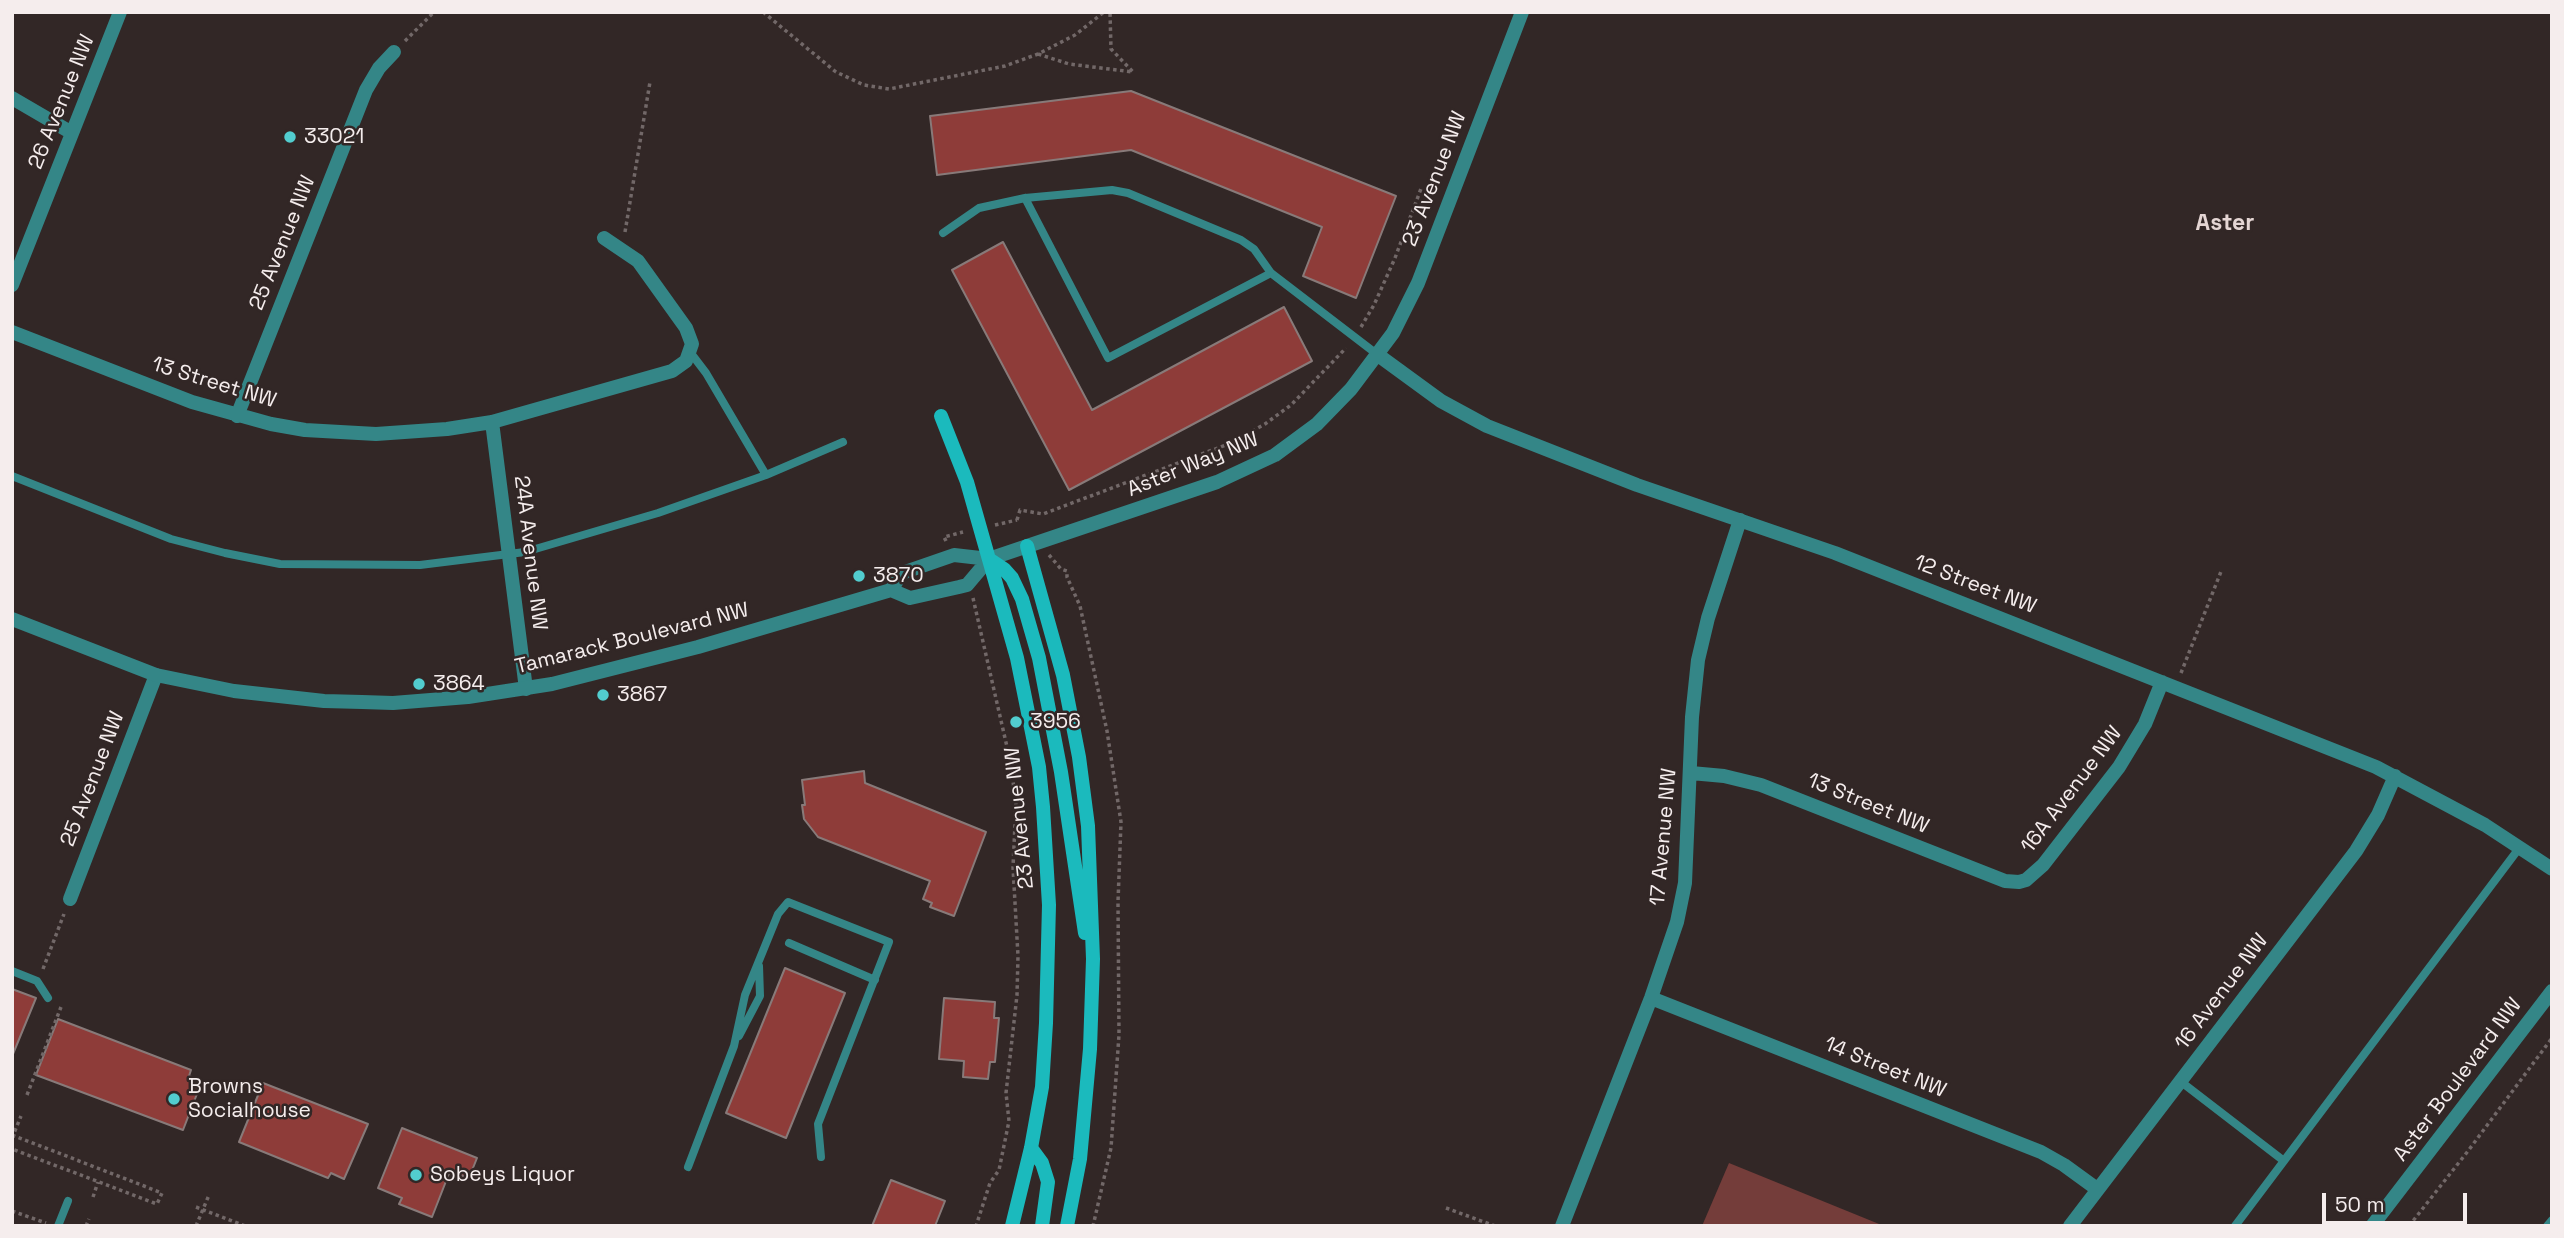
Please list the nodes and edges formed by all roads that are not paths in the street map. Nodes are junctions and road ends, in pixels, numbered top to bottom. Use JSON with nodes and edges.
{"nodes":[{"id":1,"x":120,"y":12,"type":"edge"},
{"id":2,"x":1522,"y":12,"type":"edge"},
{"id":3,"x":394,"y":52,"type":"road end"},
{"id":4,"x":12,"y":99,"type":"edge"},
{"id":5,"x":72,"y":133,"type":"junction"},
{"id":6,"x":1025,"y":198,"type":"junction"},
{"id":7,"x":943,"y":233,"type":"dead end"},
{"id":8,"x":604,"y":237,"type":"dead end"},
{"id":9,"x":1271,"y":273,"type":"junction"},
{"id":10,"x":12,"y":285,"type":"edge"},
{"id":11,"x":12,"y":332,"type":"edge"},
{"id":12,"x":690,"y":352,"type":"junction"},
{"id":13,"x":1378,"y":355,"type":"junction"},
{"id":14,"x":237,"y":416,"type":"junction"},
{"id":15,"x":941,"y":416,"type":"dead end"},
{"id":16,"x":492,"y":422,"type":"junction"},
{"id":17,"x":843,"y":442,"type":"dead end"},
{"id":18,"x":766,"y":475,"type":"junction"},
{"id":19,"x":12,"y":476,"type":"edge"},
{"id":20,"x":1740,"y":520,"type":"junction"},
{"id":21,"x":1027,"y":546,"type":"junction"},
{"id":22,"x":509,"y":555,"type":"junction"},
{"id":23,"x":989,"y":559,"type":"junction"},
{"id":24,"x":891,"y":590,"type":"junction"},
{"id":25,"x":12,"y":620,"type":"edge"},
{"id":26,"x":156,"y":674,"type":"junction"},
{"id":27,"x":2162,"y":681,"type":"junction"},
{"id":28,"x":526,"y":689,"type":"junction"},
{"id":29,"x":1691,"y":774,"type":"junction"},
{"id":30,"x":2395,"y":776,"type":"junction"},
{"id":31,"x":2520,"y":847,"type":"junction"},
{"id":32,"x":2552,"y":869,"type":"edge"},
{"id":33,"x":2026,"y":880,"type":"joint"},
{"id":34,"x":70,"y":899,"type":"road end"},
{"id":35,"x":789,"y":943,"type":"dead end"},
{"id":36,"x":758,"y":964,"type":"junction"},
{"id":37,"x":12,"y":971,"type":"edge"},
{"id":38,"x":875,"y":980,"type":"junction"},
{"id":39,"x":1093,"y":987,"type":"junction"},
{"id":40,"x":2552,"y":991,"type":"edge"},
{"id":41,"x":48,"y":998,"type":"dead end"},
{"id":42,"x":1651,"y":998,"type":"junction"},
{"id":43,"x":734,"y":1046,"type":"junction"},
{"id":44,"x":2180,"y":1080,"type":"junction"},
{"id":45,"x":1031,"y":1149,"type":"junction"},
{"id":46,"x":821,"y":1157,"type":"dead end"},
{"id":47,"x":2284,"y":1161,"type":"junction"},
{"id":48,"x":688,"y":1167,"type":"dead end"},
{"id":49,"x":2097,"y":1189,"type":"junction"},
{"id":50,"x":68,"y":1201,"type":"dead end"},
{"id":51,"x":2552,"y":1220,"type":"edge"},
{"id":52,"x":58,"y":1226,"type":"edge"},
{"id":53,"x":1012,"y":1226,"type":"edge"},
{"id":54,"x":1042,"y":1226,"type":"edge"},
{"id":55,"x":1067,"y":1226,"type":"edge"},
{"id":56,"x":1562,"y":1226,"type":"edge"},
{"id":57,"x":2070,"y":1226,"type":"edge"},
{"id":58,"x":2235,"y":1226,"type":"edge"},
{"id":59,"x":2372,"y":1226,"type":"edge"},
{"id":60,"x":2547,"y":1226,"type":"edge"}],
"edges":[{"from":1,"to":5,"type":"street","name":"26 Avenue NW"},
{"from":2,"to":13,"type":"street","name":"23 Avenue NW"},
{"from":3,"to":14,"type":"street","name":"25 Avenue NW"},
{"from":4,"to":5,"type":"street"},
{"from":5,"to":10,"type":"street","name":"26 Avenue NW"},
{"from":6,"to":7,"type":"lane"},
{"from":6,"to":9,"type":"lane"},
{"from":6,"to":9,"type":"lane"},
{"from":8,"to":12,"type":"street"},
{"from":9,"to":13,"type":"lane"},
{"from":11,"to":14,"type":"street","name":"13 Street NW"},
{"from":12,"to":16,"type":"street","name":"13 Street NW"},
{"from":12,"to":18,"type":"lane"},
{"from":13,"to":20,"type":"street","name":"12 Street NW"},
{"from":13,"to":21,"type":"street","name":"Aster Way NW"},
{"from":14,"to":16,"type":"street","name":"13 Street NW"},
{"from":15,"to":23,"type":"main road","name":"23 Avenue NW"},
{"from":16,"to":22,"type":"street","name":"24A Avenue NW"},
{"from":17,"to":18,"type":"lane"},
{"from":18,"to":22,"type":"lane"},
{"from":19,"to":22,"type":"lane"},
{"from":20,"to":27,"type":"street","name":"12 Street NW"},
{"from":20,"to":29,"type":"street","name":"17 Avenue NW"},
{"from":21,"to":23,"type":"street","name":"Aster Way NW"},
{"from":21,"to":39,"type":"main road"},
{"from":22,"to":28,"type":"street","name":"24A Avenue NW"},
{"from":23,"to":24,"type":"street","name":"Tamarack Boulevard NW"},
{"from":23,"to":24,"type":"street","name":"Tamarack Boulevard NW"},
{"from":23,"to":39,"type":"main road"},
{"from":23,"to":45,"type":"main road","name":"23 Avenue NW"},
{"from":24,"to":28,"type":"street","name":"Tamarack Boulevard NW"},
{"from":25,"to":26,"type":"street","name":"Tamarack Boulevard NW"},
{"from":26,"to":28,"type":"street","name":"Tamarack Boulevard NW"},
{"from":26,"to":34,"type":"street","name":"25 Avenue NW"},
{"from":27,"to":30,"type":"street","name":"12 Street NW"},
{"from":27,"to":33,"type":"street","name":"16A Avenue NW"},
{"from":29,"to":33,"type":"street","name":"13 Street NW"},
{"from":29,"to":42,"type":"street","name":"17 Avenue NW"},
{"from":30,"to":31,"type":"street","name":"12 Street NW"},
{"from":30,"to":44,"type":"street","name":"16 Avenue NW"},
{"from":31,"to":32,"type":"street","name":"12 Street NW"},
{"from":31,"to":47,"type":"lane"},
{"from":35,"to":38,"type":"lane"},
{"from":36,"to":38,"type":"lane"},
{"from":36,"to":43,"type":"lane"},
{"from":36,"to":43,"type":"lane"},
{"from":37,"to":41,"type":"lane"},
{"from":38,"to":46,"type":"lane"},
{"from":39,"to":55,"type":"main road"},
{"from":40,"to":59,"type":"street","name":"Aster Boulevard NW"},
{"from":42,"to":49,"type":"street","name":"14 Street NW"},
{"from":42,"to":56,"type":"street","name":"17 Avenue NW"},
{"from":43,"to":48,"type":"lane"},
{"from":44,"to":47,"type":"lane"},
{"from":44,"to":49,"type":"street","name":"16 Avenue NW"},
{"from":45,"to":53,"type":"main road","name":"23 Avenue NW"},
{"from":45,"to":54,"type":"main road"},
{"from":47,"to":58,"type":"lane"},
{"from":49,"to":57,"type":"street","name":"16 Avenue NW"},
{"from":50,"to":52,"type":"lane"},
{"from":51,"to":60,"type":"lane"}]}
